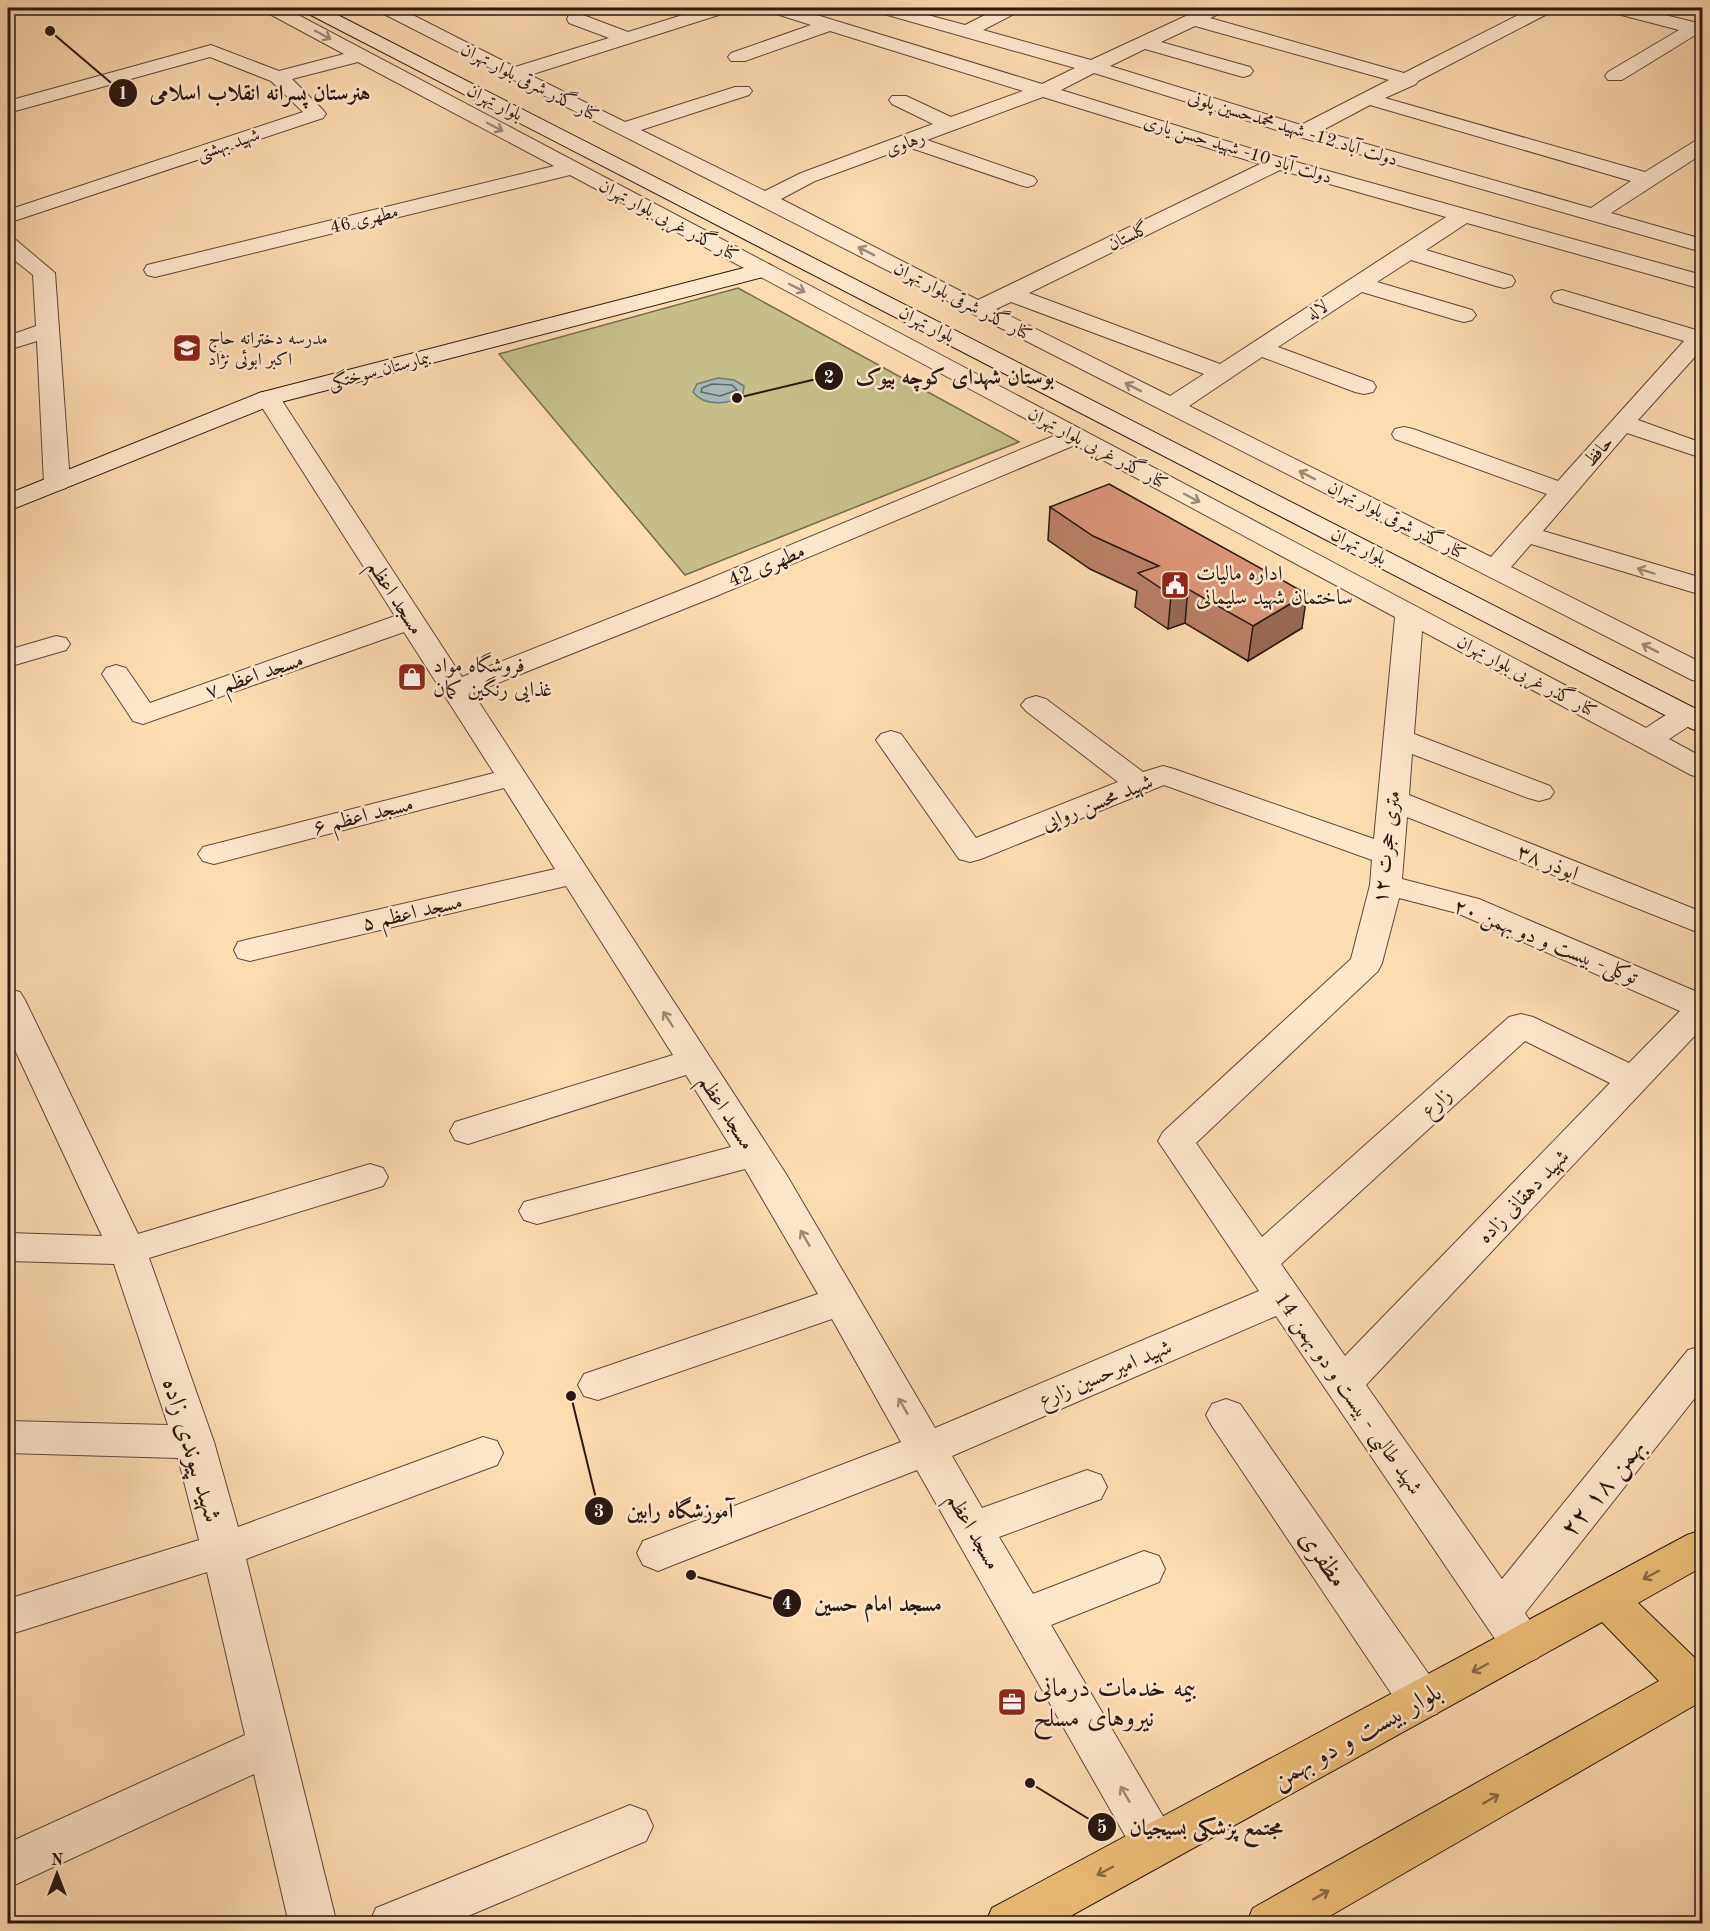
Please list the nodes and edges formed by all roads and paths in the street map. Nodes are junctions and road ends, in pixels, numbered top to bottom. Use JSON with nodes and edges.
{"nodes":[{"id":1,"x":272,"y":8,"type":"edge"},
{"id":2,"x":311,"y":8,"type":"edge"},
{"id":3,"x":341,"y":8,"type":"edge"},
{"id":4,"x":386,"y":8,"type":"edge"},
{"id":5,"x":675,"y":8,"type":"edge"},
{"id":6,"x":722,"y":8,"type":"edge"},
{"id":7,"x":776,"y":8,"type":"edge"},
{"id":8,"x":883,"y":8,"type":"edge"},
{"id":9,"x":1012,"y":8,"type":"edge"},
{"id":10,"x":1217,"y":8,"type":"edge"},
{"id":11,"x":1545,"y":8,"type":"edge"},
{"id":12,"x":1616,"y":8,"type":"edge"},
{"id":13,"x":698,"y":16,"type":"junction"},
{"id":14,"x":576,"y":19,"type":"dead end"},
{"id":15,"x":1192,"y":19,"type":"junction"},
{"id":16,"x":828,"y":25,"type":"junction"},
{"id":17,"x":1699,"y":29,"type":"edge"},
{"id":18,"x":966,"y":32,"type":"junction"},
{"id":19,"x":628,"y":38,"type":"junction"},
{"id":20,"x":1144,"y":43,"type":"junction"},
{"id":21,"x":361,"y":55,"type":"junction"},
{"id":22,"x":738,"y":57,"type":"dead end"},
{"id":23,"x":1094,"y":67,"type":"junction"},
{"id":24,"x":1243,"y":71,"type":"dead end"},
{"id":25,"x":513,"y":74,"type":"junction"},
{"id":26,"x":1615,"y":76,"type":"dead end"},
{"id":27,"x":278,"y":77,"type":"junction"},
{"id":28,"x":1409,"y":80,"type":"junction"},
{"id":29,"x":1046,"y":89,"type":"junction"},
{"id":30,"x":742,"y":91,"type":"dead end"},
{"id":31,"x":1370,"y":99,"type":"junction"},
{"id":32,"x":899,"y":100,"type":"dead end"},
{"id":33,"x":8,"y":107,"type":"edge"},
{"id":34,"x":952,"y":125,"type":"junction"},
{"id":35,"x":623,"y":129,"type":"junction"},
{"id":36,"x":1303,"y":132,"type":"junction"},
{"id":37,"x":911,"y":141,"type":"junction"},
{"id":38,"x":1702,"y":145,"type":"edge"},
{"id":39,"x":1278,"y":163,"type":"junction"},
{"id":40,"x":573,"y":168,"type":"junction"},
{"id":41,"x":1649,"y":180,"type":"junction"},
{"id":42,"x":1027,"y":181,"type":"dead end"},
{"id":43,"x":8,"y":193,"type":"edge"},
{"id":44,"x":765,"y":199,"type":"junction"},
{"id":45,"x":33,"y":209,"type":"junction"},
{"id":46,"x":1464,"y":215,"type":"junction"},
{"id":47,"x":1594,"y":215,"type":"junction"},
{"id":48,"x":8,"y":218,"type":"edge"},
{"id":49,"x":8,"y":245,"type":"edge"},
{"id":50,"x":1702,"y":246,"type":"edge"},
{"id":51,"x":1406,"y":251,"type":"junction"},
{"id":52,"x":155,"y":270,"type":"dead end"},
{"id":53,"x":763,"y":270,"type":"junction"},
{"id":54,"x":1504,"y":281,"type":"dead end"},
{"id":55,"x":1702,"y":282,"type":"edge"},
{"id":56,"x":1358,"y":283,"type":"junction"},
{"id":57,"x":1009,"y":293,"type":"junction"},
{"id":58,"x":1562,"y":297,"type":"dead end"},
{"id":59,"x":978,"y":309,"type":"junction"},
{"id":60,"x":1464,"y":315,"type":"dead end"},
{"id":61,"x":48,"y":330,"type":"junction"},
{"id":62,"x":1701,"y":337,"type":"edge"},
{"id":63,"x":8,"y":343,"type":"edge"},
{"id":64,"x":1259,"y":348,"type":"junction"},
{"id":65,"x":1222,"y":373,"type":"junction"},
{"id":66,"x":1364,"y":387,"type":"dead end"},
{"id":67,"x":268,"y":398,"type":"junction"},
{"id":68,"x":1172,"y":406,"type":"junction"},
{"id":69,"x":1629,"y":415,"type":"junction"},
{"id":70,"x":1702,"y":429,"type":"edge"},
{"id":71,"x":1404,"y":434,"type":"dead end"},
{"id":72,"x":1075,"y":436,"type":"junction"},
{"id":73,"x":1702,"y":451,"type":"edge"},
{"id":74,"x":57,"y":483,"type":"junction"},
{"id":75,"x":1563,"y":492,"type":"junction"},
{"id":76,"x":8,"y":503,"type":"edge"},
{"id":77,"x":1526,"y":534,"type":"junction"},
{"id":78,"x":1495,"y":569,"type":"junction"},
{"id":79,"x":1702,"y":587,"type":"edge"},
{"id":80,"x":1409,"y":614,"type":"junction"},
{"id":81,"x":411,"y":620,"type":"junction"},
{"id":82,"x":56,"y":644,"type":"dead end"},
{"id":83,"x":8,"y":659,"type":"edge"},
{"id":84,"x":116,"y":674,"type":"dead end"},
{"id":85,"x":1702,"y":674,"type":"edge"},
{"id":86,"x":456,"y":690,"type":"junction"},
{"id":87,"x":1035,"y":705,"type":"dead end"},
{"id":88,"x":1697,"y":715,"type":"edge"},
{"id":89,"x":1399,"y":739,"type":"junction"},
{"id":90,"x":891,"y":740,"type":"dead end"},
{"id":91,"x":1647,"y":740,"type":"junction"},
{"id":92,"x":1702,"y":769,"type":"edge"},
{"id":93,"x":512,"y":777,"type":"junction"},
{"id":94,"x":1140,"y":784,"type":"junction"},
{"id":95,"x":1539,"y":792,"type":"dead end"},
{"id":96,"x":1393,"y":800,"type":"junction"},
{"id":97,"x":214,"y":854,"type":"dead end"},
{"id":98,"x":1387,"y":870,"type":"junction"},
{"id":99,"x":574,"y":874,"type":"junction"},
{"id":100,"x":1702,"y":924,"type":"edge"},
{"id":101,"x":250,"y":950,"type":"dead end"},
{"id":102,"x":8,"y":1000,"type":"edge"},
{"id":103,"x":1702,"y":1007,"type":"edge"},
{"id":104,"x":694,"y":1060,"type":"junction"},
{"id":105,"x":1633,"y":1080,"type":"junction"},
{"id":106,"x":468,"y":1131,"type":"dead end"},
{"id":107,"x":1176,"y":1141,"type":"joint"},
{"id":108,"x":754,"y":1154,"type":"junction"},
{"id":109,"x":370,"y":1177,"type":"dead end"},
{"id":110,"x":537,"y":1211,"type":"dead end"},
{"id":111,"x":8,"y":1246,"type":"edge"},
{"id":112,"x":128,"y":1251,"type":"junction"},
{"id":113,"x":1259,"y":1262,"type":"junction"},
{"id":114,"x":1283,"y":1297,"type":"junction"},
{"id":115,"x":843,"y":1301,"type":"junction"},
{"id":116,"x":1702,"y":1361,"type":"edge"},
{"id":117,"x":1343,"y":1384,"type":"junction"},
{"id":118,"x":598,"y":1385,"type":"dead end"},
{"id":119,"x":1226,"y":1415,"type":"dead end"},
{"id":120,"x":8,"y":1437,"type":"edge"},
{"id":121,"x":194,"y":1442,"type":"junction"},
{"id":122,"x":927,"y":1449,"type":"junction"},
{"id":123,"x":483,"y":1453,"type":"dead end"},
{"id":124,"x":1087,"y":1487,"type":"dead end"},
{"id":125,"x":972,"y":1529,"type":"junction"},
{"id":126,"x":1702,"y":1547,"type":"edge"},
{"id":127,"x":223,"y":1550,"type":"junction"},
{"id":128,"x":658,"y":1553,"type":"dead end"},
{"id":129,"x":1144,"y":1569,"type":"dead end"},
{"id":130,"x":1607,"y":1599,"type":"junction"},
{"id":131,"x":8,"y":1617,"type":"edge"},
{"id":132,"x":1023,"y":1617,"type":"junction"},
{"id":133,"x":1512,"y":1628,"type":"junction"},
{"id":134,"x":1697,"y":1682,"type":"edge"},
{"id":135,"x":1421,"y":1700,"type":"junction"},
{"id":136,"x":269,"y":1745,"type":"junction"},
{"id":137,"x":630,"y":1826,"type":"dead end"},
{"id":138,"x":1155,"y":1845,"type":"junction"},
{"id":139,"x":8,"y":1866,"type":"edge"},
{"id":140,"x":313,"y":1923,"type":"edge"},
{"id":141,"x":393,"y":1923,"type":"edge"},
{"id":142,"x":1009,"y":1923,"type":"edge"},
{"id":143,"x":1270,"y":1923,"type":"edge"}],
"edges":[{"from":1,"to":21,"type":"street","name":"کنار گذر غربی بلوار تهران","one_way":true},
{"from":2,"to":88,"type":"street","name":"بلوار تهران"},
{"from":3,"to":88,"type":"street","name":"بلوار تهران"},
{"from":4,"to":25,"type":"street","name":"کنار گذر شرقی بلوار تهران"},
{"from":5,"to":13,"type":"street"},
{"from":6,"to":13,"type":"street"},
{"from":7,"to":16,"type":"street","name":"دولت آباد 10- شهید حسن یاری"},
{"from":8,"to":18,"type":"street","name":"دولت آباد 12- شهید محمدحسین پلونی"},
{"from":9,"to":18,"type":"street"},
{"from":10,"to":15,"type":"street"},
{"from":11,"to":28,"type":"street"},
{"from":12,"to":17,"type":"street"},
{"from":13,"to":19,"type":"street"},
{"from":14,"to":19,"type":"street"},
{"from":15,"to":20,"type":"street"},
{"from":15,"to":28,"type":"street"},
{"from":16,"to":22,"type":"street"},
{"from":16,"to":29,"type":"street","name":"دولت آباد 10- شهید حسن یاری"},
{"from":17,"to":26,"type":"street"},
{"from":18,"to":23,"type":"street","name":"دولت آباد 12- شهید محمدحسین پلونی"},
{"from":19,"to":25,"type":"street"},
{"from":20,"to":23,"type":"street"},
{"from":20,"to":24,"type":"street"},
{"from":21,"to":27,"type":"street"},
{"from":21,"to":40,"type":"street","name":"کنار گذر غربی بلوار تهران","one_way":true},
{"from":23,"to":29,"type":"street","name":"رهاوی"},
{"from":23,"to":36,"type":"street","name":"دولت آباد 12- شهید محمدحسین پلونی"},
{"from":25,"to":35,"type":"street","name":"کنار گذر شرقی بلوار تهران"},
{"from":27,"to":33,"type":"street"},
{"from":27,"to":45,"type":"street","name":"شهید بهشتی"},
{"from":28,"to":31,"type":"street"},
{"from":29,"to":34,"type":"street","name":"رهاوی"},
{"from":29,"to":39,"type":"street","name":"دولت آباد 10- شهید حسن یاری"},
{"from":30,"to":35,"type":"street"},
{"from":31,"to":36,"type":"street"},
{"from":31,"to":41,"type":"street"},
{"from":32,"to":34,"type":"street"},
{"from":34,"to":37,"type":"street","name":"رهاوی"},
{"from":35,"to":44,"type":"street","name":"کنار گذر شرقی بلوار تهران"},
{"from":36,"to":47,"type":"street","name":"دولت آباد 12- شهید محمدحسین پلونی"},
{"from":37,"to":42,"type":"street"},
{"from":37,"to":44,"type":"street","name":"رهاوی"},
{"from":38,"to":41,"type":"street"},
{"from":39,"to":46,"type":"street","name":"دولت آباد 10- شهید حسن یاری"},
{"from":39,"to":57,"type":"street","name":"گلستان"},
{"from":40,"to":52,"type":"street","name":"مطهری 46"},
{"from":40,"to":53,"type":"street","name":"کنار گذر غربی بلوار تهران"},
{"from":41,"to":47,"type":"street"},
{"from":43,"to":45,"type":"street"},
{"from":59,"to":44,"type":"street","name":"کنار گذر شرقی بلوار تهران","one_way":true},
{"from":45,"to":48,"type":"street","name":"شهید بهشتی"},
{"from":46,"to":51,"type":"street","name":"لاله"},
{"from":46,"to":55,"type":"street","name":"دولت آباد 10- شهید حسن یاری"},
{"from":47,"to":50,"type":"street","name":"دولت آباد 12- شهید محمدحسین پلونی"},
{"from":49,"to":61,"type":"street"},
{"from":51,"to":54,"type":"street"},
{"from":51,"to":56,"type":"street","name":"لاله"},
{"from":53,"to":67,"type":"street","name":"بیمارستان سوختگی"},
{"from":53,"to":72,"type":"street","name":"کنار گذر غربی بلوار تهران","one_way":true},
{"from":56,"to":60,"type":"street"},
{"from":56,"to":64,"type":"street","name":"لاله"},
{"from":57,"to":59,"type":"street","name":"گلستان"},
{"from":57,"to":65,"type":"street"},
{"from":58,"to":62,"type":"street"},
{"from":68,"to":59,"type":"street","name":"کنار گذر شرقی بلوار تهران","one_way":true},
{"from":61,"to":63,"type":"street"},
{"from":61,"to":74,"type":"street"},
{"from":62,"to":69,"type":"street","name":"حافظ"},
{"from":64,"to":65,"type":"street","name":"لاله"},
{"from":64,"to":66,"type":"street"},
{"from":65,"to":68,"type":"street","name":"لاله"},
{"from":67,"to":74,"type":"street","name":"بیمارستان سوختگی"},
{"from":67,"to":81,"type":"street","name":"مسجد اعظم"},
{"from":78,"to":68,"type":"street","name":"کنار گذر شرقی بلوار تهران","one_way":true},
{"from":69,"to":70,"type":"street"},
{"from":69,"to":73,"type":"street"},
{"from":69,"to":75,"type":"street","name":"حافظ"},
{"from":71,"to":75,"type":"street"},
{"from":72,"to":80,"type":"street","name":"کنار گذر غربی بلوار تهران","one_way":true},
{"from":72,"to":86,"type":"street","name":"مطهری 42"},
{"from":74,"to":76,"type":"street","name":"بیمارستان سوختگی"},
{"from":75,"to":77,"type":"street","name":"حافظ"},
{"from":77,"to":78,"type":"street","name":"حافظ"},
{"from":79,"to":77,"type":"street","one_way":true},
{"from":85,"to":78,"type":"street","name":"کنار گذر شرقی بلوار تهران","one_way":true},
{"from":80,"to":89,"type":"street","name":"۱۲ متری حجرت"},
{"from":80,"to":91,"type":"street","name":"کنار گذر غربی بلوار تهران"},
{"from":81,"to":84,"type":"street","name":"مسجد اعظم ۷"},
{"from":81,"to":86,"type":"street","name":"مسجد اعظم"},
{"from":82,"to":83,"type":"street"},
{"from":86,"to":93,"type":"street","name":"مسجد اعظم"},
{"from":87,"to":94,"type":"street"},
{"from":88,"to":91,"type":"street"},
{"from":89,"to":95,"type":"street"},
{"from":89,"to":96,"type":"street","name":"۱۲ متری حجرت"},
{"from":90,"to":94,"type":"street","name":"شهید محسن روایی"},
{"from":91,"to":92,"type":"street","name":"کنار گذر غربی بلوار تهران"},
{"from":93,"to":97,"type":"street","name":"مسجد اعظم ۶"},
{"from":93,"to":99,"type":"street","name":"مسجد اعظم"},
{"from":94,"to":98,"type":"street","name":"شهید محسن روایی"},
{"from":96,"to":98,"type":"street","name":"۱۲ متری حجرت"},
{"from":96,"to":100,"type":"street","name":"۳۸ ابوذر"},
{"from":98,"to":103,"type":"street","name":"توکلی- بیست و دو بهمن ۲۰"},
{"from":98,"to":107,"type":"street","name":"۱۲ متری حجرت"},
{"from":99,"to":101,"type":"street","name":"مسجد اعظم ۵"},
{"from":104,"to":99,"type":"street","name":"مسجد اعظم","one_way":true},
{"from":102,"to":112,"type":"street","name":"شهید پیوندی زاده"},
{"from":103,"to":105,"type":"street","name":"شهید دهقانی زاده"},
{"from":104,"to":106,"type":"street"},
{"from":104,"to":108,"type":"street","name":"مسجد اعظم"},
{"from":105,"to":113,"type":"street","name":"زارع"},
{"from":105,"to":117,"type":"street","name":"شهید دهقانی زاده"},
{"from":107,"to":113,"type":"street","name":"شهید طالبی - بیست و دو بهمن 14"},
{"from":108,"to":110,"type":"street"},
{"from":115,"to":108,"type":"street","name":"مسجد اعظم","one_way":true},
{"from":109,"to":112,"type":"street"},
{"from":111,"to":112,"type":"street"},
{"from":112,"to":121,"type":"street","name":"شهید پیوندی زاده"},
{"from":113,"to":114,"type":"street","name":"شهید طالبی - بیست و دو بهمن 14"},
{"from":114,"to":117,"type":"street","name":"شهید طالبی - بیست و دو بهمن 14"},
{"from":114,"to":122,"type":"street","name":"شهید امیرحسین زارع"},
{"from":115,"to":118,"type":"street"},
{"from":122,"to":115,"type":"street","name":"مسجد اعظم","one_way":true},
{"from":116,"to":133,"type":"street","name":"۲۲ بهمن ۱۸"},
{"from":117,"to":133,"type":"street","name":"شهید طالبی - بیست و دو بهمن 14"},
{"from":119,"to":135,"type":"street","name":"مظفری"},
{"from":120,"to":121,"type":"street"},
{"from":121,"to":127,"type":"street","name":"شهید پیوندی زاده"},
{"from":122,"to":125,"type":"street","name":"مسجد اعظم"},
{"from":122,"to":128,"type":"street","name":"شهید امیرحسین زارع"},
{"from":123,"to":127,"type":"street"},
{"from":124,"to":125,"type":"street"},
{"from":125,"to":132,"type":"street","name":"مسجد اعظم"},
{"from":126,"to":130,"type":"main road","name":"بلوار بیست و دو بهمن","one_way":true},
{"from":127,"to":131,"type":"street"},
{"from":127,"to":136,"type":"street","name":"شهید پیوندی زاده"},
{"from":129,"to":132,"type":"street"},
{"from":130,"to":133,"type":"main road","name":"بلوار بیست و دو بهمن"},
{"from":130,"to":134,"type":"main road"},
{"from":138,"to":132,"type":"street","name":"مسجد اعظم","one_way":true},
{"from":133,"to":135,"type":"main road","name":"بلوار بیست و دو بهمن","one_way":true},
{"from":143,"to":134,"type":"main road","one_way":true},
{"from":135,"to":138,"type":"main road","name":"بلوار بیست و دو بهمن"},
{"from":136,"to":139,"type":"street"},
{"from":136,"to":140,"type":"street","name":"شهید پیوندی زاده"},
{"from":137,"to":141,"type":"street"},
{"from":138,"to":142,"type":"main road","name":"بلوار بیست و دو بهمن","one_way":true}]}
